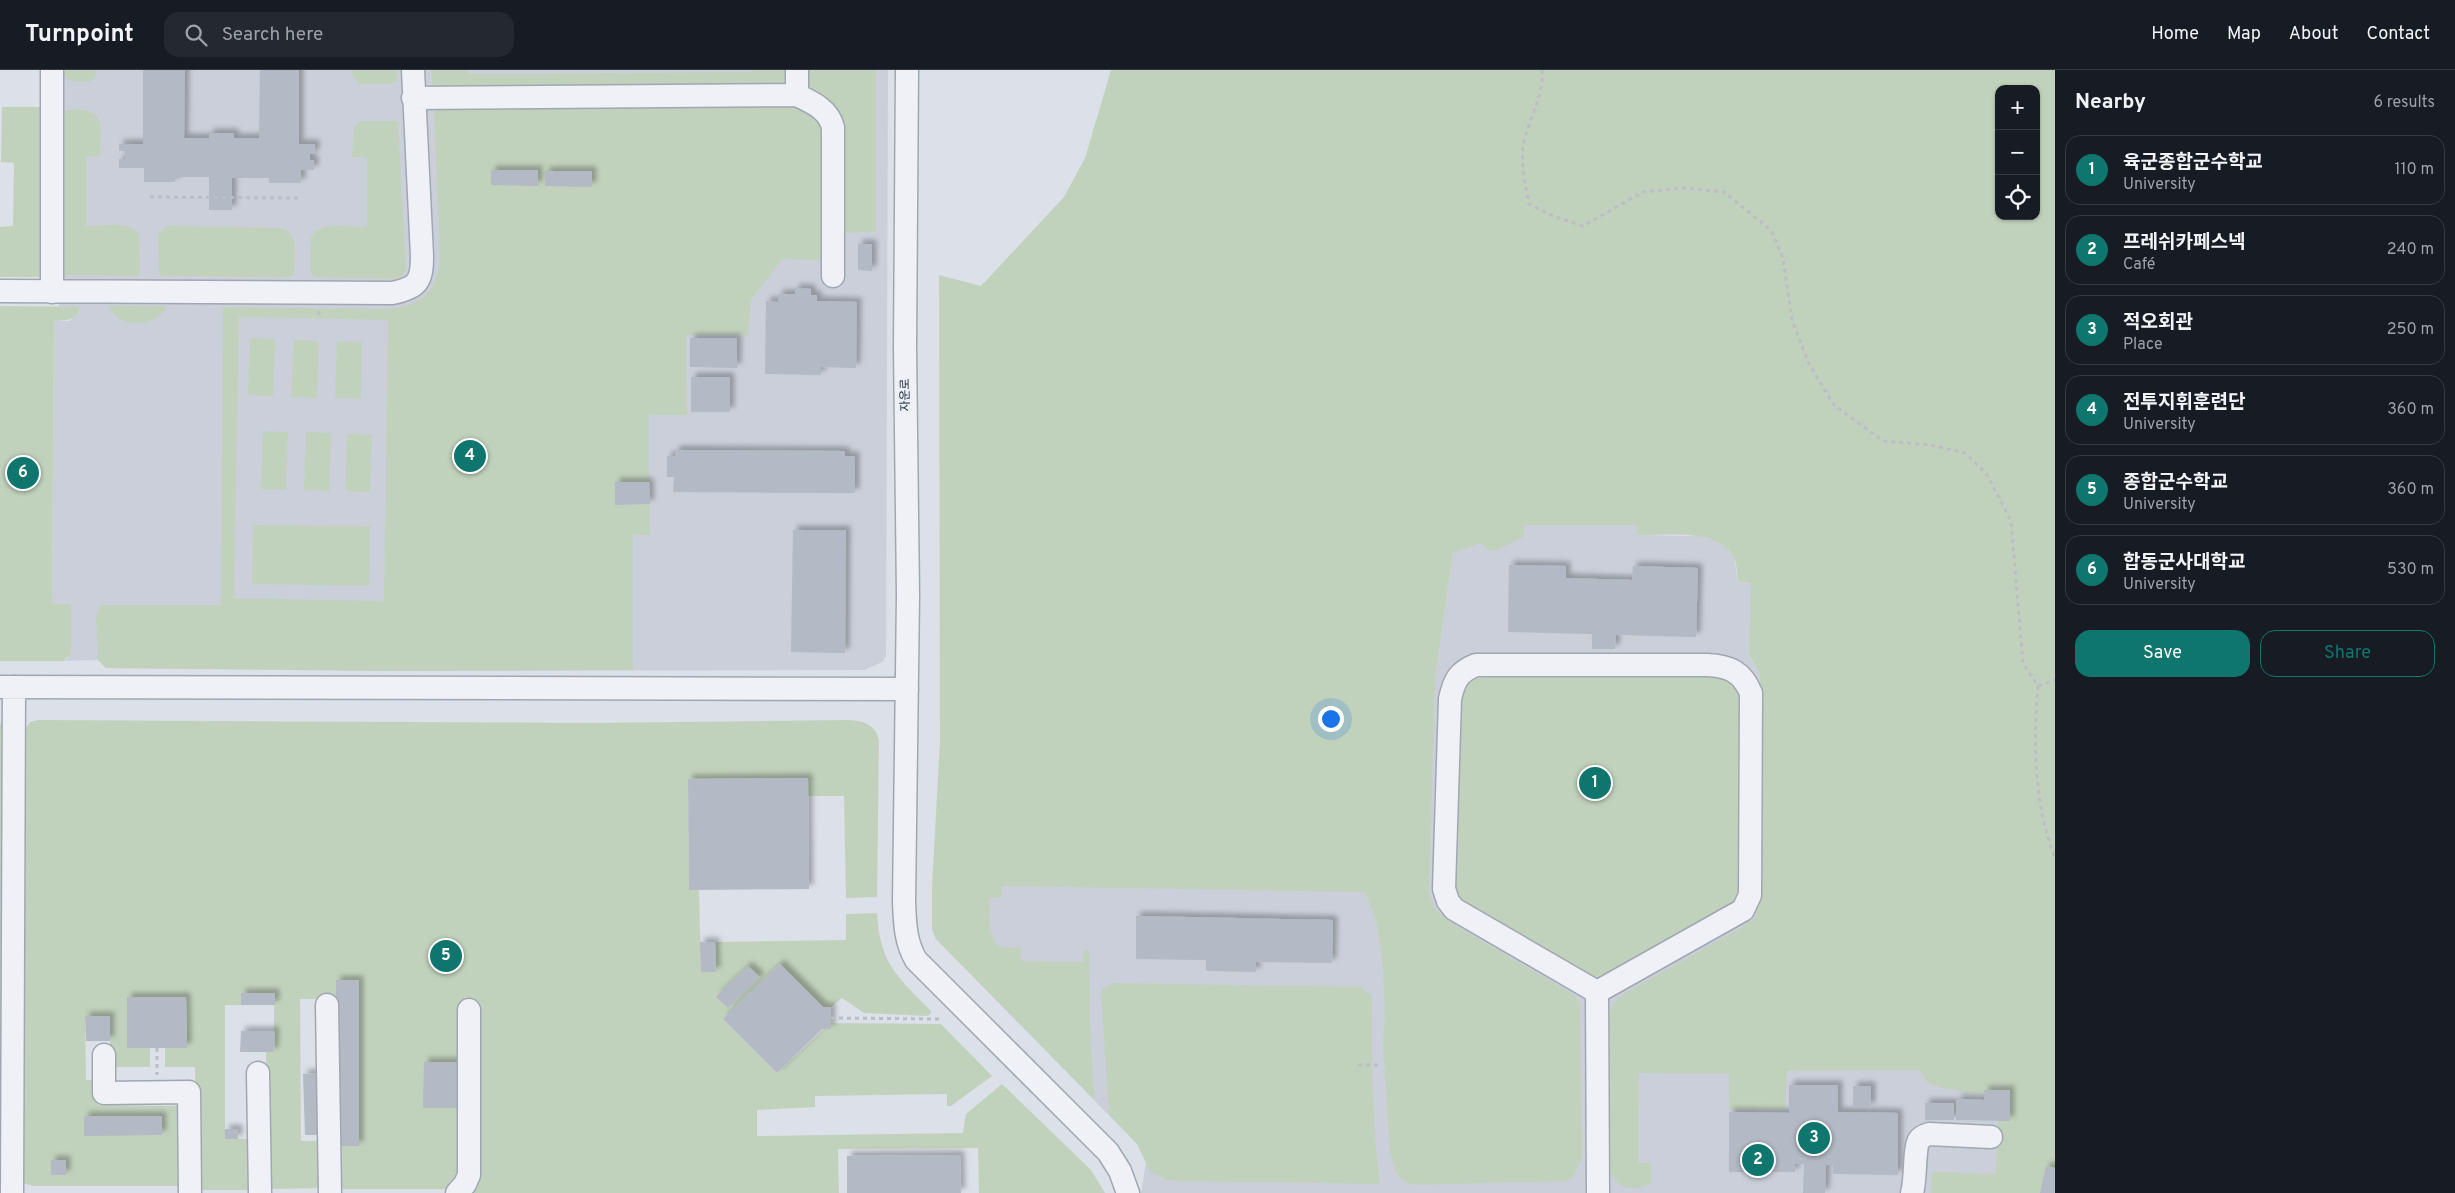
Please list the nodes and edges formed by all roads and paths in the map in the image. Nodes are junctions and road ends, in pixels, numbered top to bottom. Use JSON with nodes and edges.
{"nodes":[{"id":1,"x":52,"y":70,"type":"edge"},
{"id":2,"x":413,"y":70,"type":"edge"},
{"id":3,"x":797,"y":70,"type":"edge"},
{"id":4,"x":907,"y":70,"type":"edge"},
{"id":5,"x":1542,"y":70,"type":"edge"},
{"id":6,"x":797,"y":95,"type":"junction"},
{"id":7,"x":413,"y":98,"type":"junction"},
{"id":8,"x":150,"y":197,"type":"dead end"},
{"id":9,"x":302,"y":198,"type":"dead end"},
{"id":10,"x":834,"y":276,"type":"dead end"},
{"id":11,"x":0,"y":291,"type":"edge"},
{"id":12,"x":52,"y":292,"type":"junction"},
{"id":13,"x":2055,"y":680,"type":"edge"},
{"id":14,"x":2038,"y":686,"type":"junction"},
{"id":15,"x":7,"y":687,"type":"edge"},
{"id":16,"x":907,"y":689,"type":"junction"},
{"id":17,"x":2055,"y":858,"type":"edge"},
{"id":18,"x":1597,"y":992,"type":"junction"},
{"id":19,"x":328,"y":1004,"type":"dead end"},
{"id":20,"x":469,"y":1010,"type":"dead end"},
{"id":21,"x":831,"y":1018,"type":"dead end"},
{"id":22,"x":943,"y":1019,"type":"dead end"},
{"id":23,"x":157,"y":1048,"type":"dead end"},
{"id":24,"x":104,"y":1055,"type":"dead end"},
{"id":25,"x":1358,"y":1065,"type":"dead end"},
{"id":26,"x":1378,"y":1065,"type":"dead end"},
{"id":27,"x":258,"y":1072,"type":"dead end"},
{"id":28,"x":6,"y":1081,"type":"edge"},
{"id":29,"x":157,"y":1092,"type":"junction"},
{"id":30,"x":1991,"y":1137,"type":"dead end"},
{"id":31,"x":1120,"y":1171,"type":"junction"},
{"id":32,"x":12,"y":1193,"type":"edge"},
{"id":33,"x":190,"y":1193,"type":"edge"},
{"id":34,"x":260,"y":1193,"type":"edge"},
{"id":35,"x":330,"y":1193,"type":"edge"},
{"id":36,"x":457,"y":1193,"type":"edge"},
{"id":37,"x":1128,"y":1193,"type":"edge"},
{"id":38,"x":1147,"y":1193,"type":"edge"},
{"id":39,"x":1598,"y":1193,"type":"edge"},
{"id":40,"x":1912,"y":1193,"type":"edge"}],
"edges":[{"from":1,"to":12,"type":"street"},
{"from":2,"to":7,"type":"street"},
{"from":3,"to":6,"type":"street"},
{"from":4,"to":16,"type":"street","name":"자운로"},
{"from":5,"to":14,"type":"path"},
{"from":6,"to":7,"type":"street"},
{"from":6,"to":10,"type":"street"},
{"from":7,"to":12,"type":"street"},
{"from":8,"to":9,"type":"path"},
{"from":11,"to":12,"type":"street"},
{"from":13,"to":14,"type":"path"},
{"from":14,"to":17,"type":"path"},
{"from":15,"to":16,"type":"street"},
{"from":15,"to":28,"type":"street"},
{"from":16,"to":31,"type":"street","name":"자운로"},
{"from":18,"to":18,"type":"street"},
{"from":18,"to":39,"type":"street"},
{"from":19,"to":35,"type":"street"},
{"from":20,"to":36,"type":"street"},
{"from":21,"to":22,"type":"path"},
{"from":23,"to":29,"type":"path"},
{"from":24,"to":29,"type":"street"},
{"from":25,"to":26,"type":"path"},
{"from":27,"to":34,"type":"street"},
{"from":28,"to":32,"type":"street"},
{"from":29,"to":33,"type":"street"},
{"from":30,"to":40,"type":"street"},
{"from":31,"to":37,"type":"street"},
{"from":31,"to":38,"type":"street"}]}
